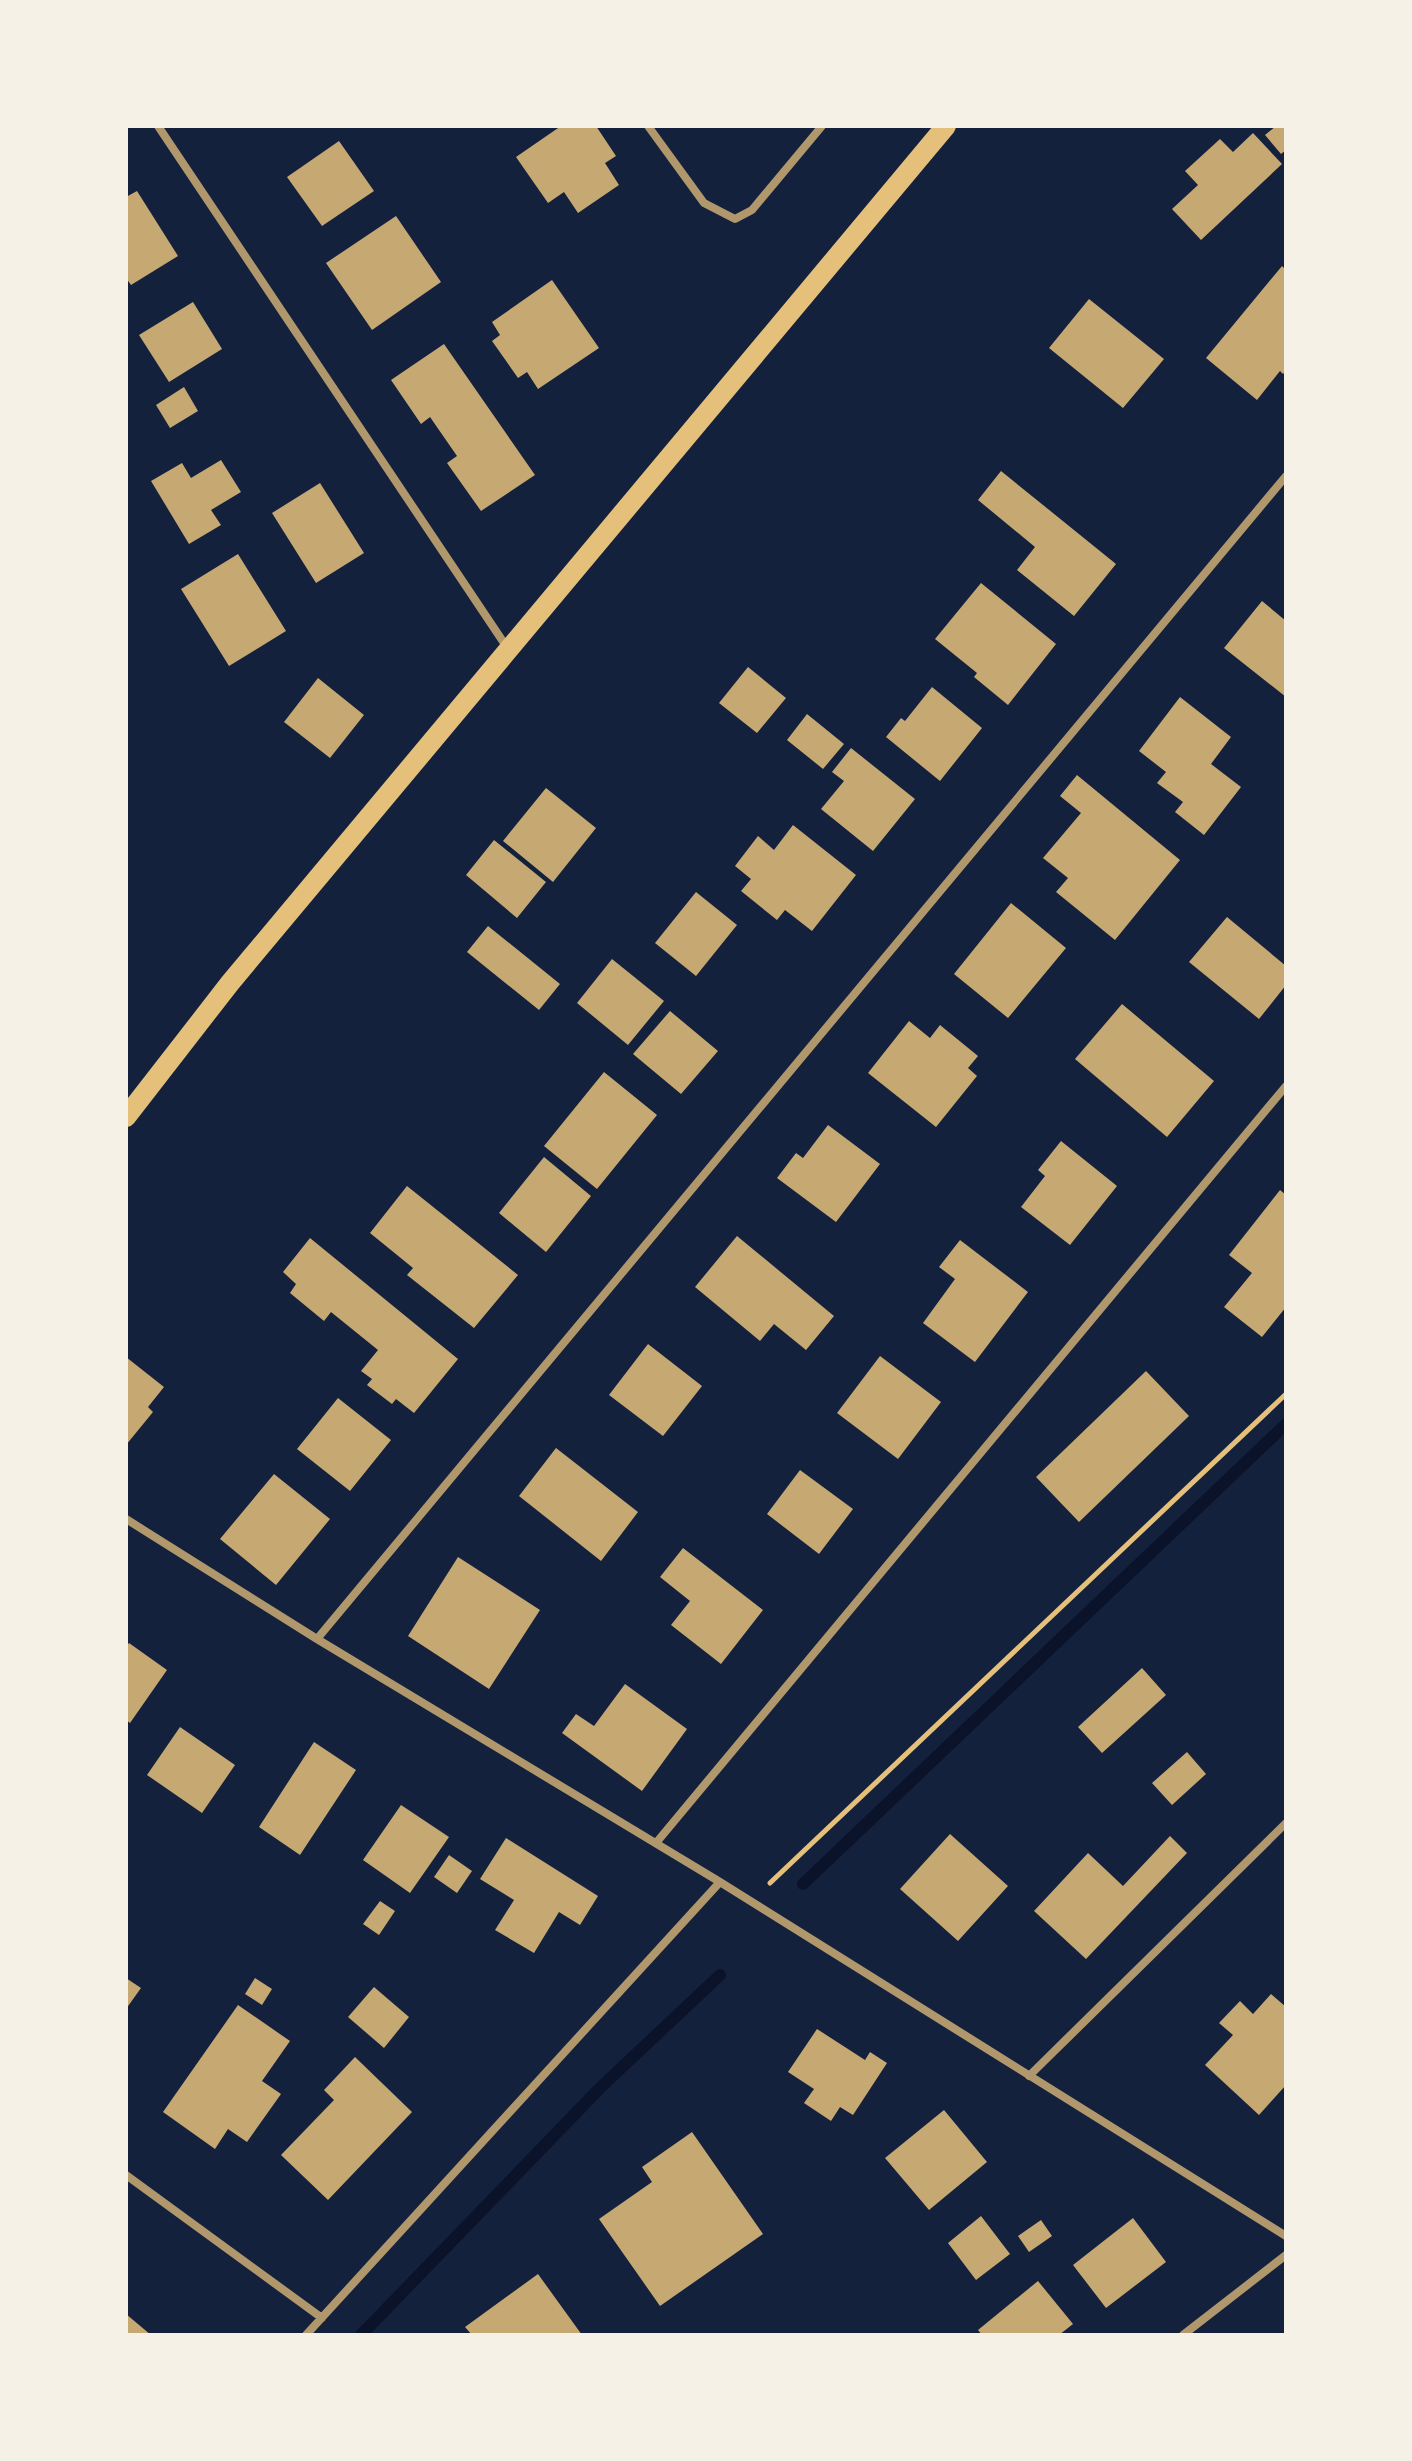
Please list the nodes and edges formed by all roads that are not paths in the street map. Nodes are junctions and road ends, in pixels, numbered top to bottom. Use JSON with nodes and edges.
{"nodes":[{"id":1,"x":158,"y":126,"type":"edge"},
{"id":2,"x":648,"y":126,"type":"edge"},
{"id":3,"x":822,"y":126,"type":"edge"},
{"id":4,"x":946,"y":126,"type":"edge"},
{"id":5,"x":1286,"y":476,"type":"edge"},
{"id":6,"x":509,"y":650,"type":"junction"},
{"id":7,"x":1286,"y":1086,"type":"edge"},
{"id":8,"x":126,"y":1117,"type":"edge"},
{"id":9,"x":126,"y":1519,"type":"edge"},
{"id":10,"x":317,"y":1639,"type":"junction"},
{"id":11,"x":1286,"y":1823,"type":"edge"},
{"id":12,"x":656,"y":1843,"type":"junction"},
{"id":13,"x":720,"y":1882,"type":"junction"},
{"id":14,"x":1029,"y":2076,"type":"junction"},
{"id":15,"x":126,"y":2175,"type":"edge"},
{"id":16,"x":1286,"y":2236,"type":"edge"},
{"id":17,"x":1286,"y":2255,"type":"edge"},
{"id":18,"x":322,"y":2318,"type":"junction"},
{"id":19,"x":306,"y":2335,"type":"edge"},
{"id":20,"x":1183,"y":2335,"type":"edge"}],
"edges":[{"from":1,"to":6,"type":"street"},
{"from":2,"to":3,"type":"street"},
{"from":4,"to":6,"type":"main road"},
{"from":5,"to":10,"type":"street"},
{"from":6,"to":8,"type":"main road"},
{"from":7,"to":12,"type":"street"},
{"from":9,"to":10,"type":"street"},
{"from":10,"to":12,"type":"street"},
{"from":11,"to":14,"type":"street"},
{"from":12,"to":13,"type":"street"},
{"from":13,"to":14,"type":"street"},
{"from":13,"to":18,"type":"street"},
{"from":14,"to":16,"type":"street"},
{"from":15,"to":18,"type":"street"},
{"from":17,"to":20,"type":"street"},
{"from":18,"to":19,"type":"street"}]}
